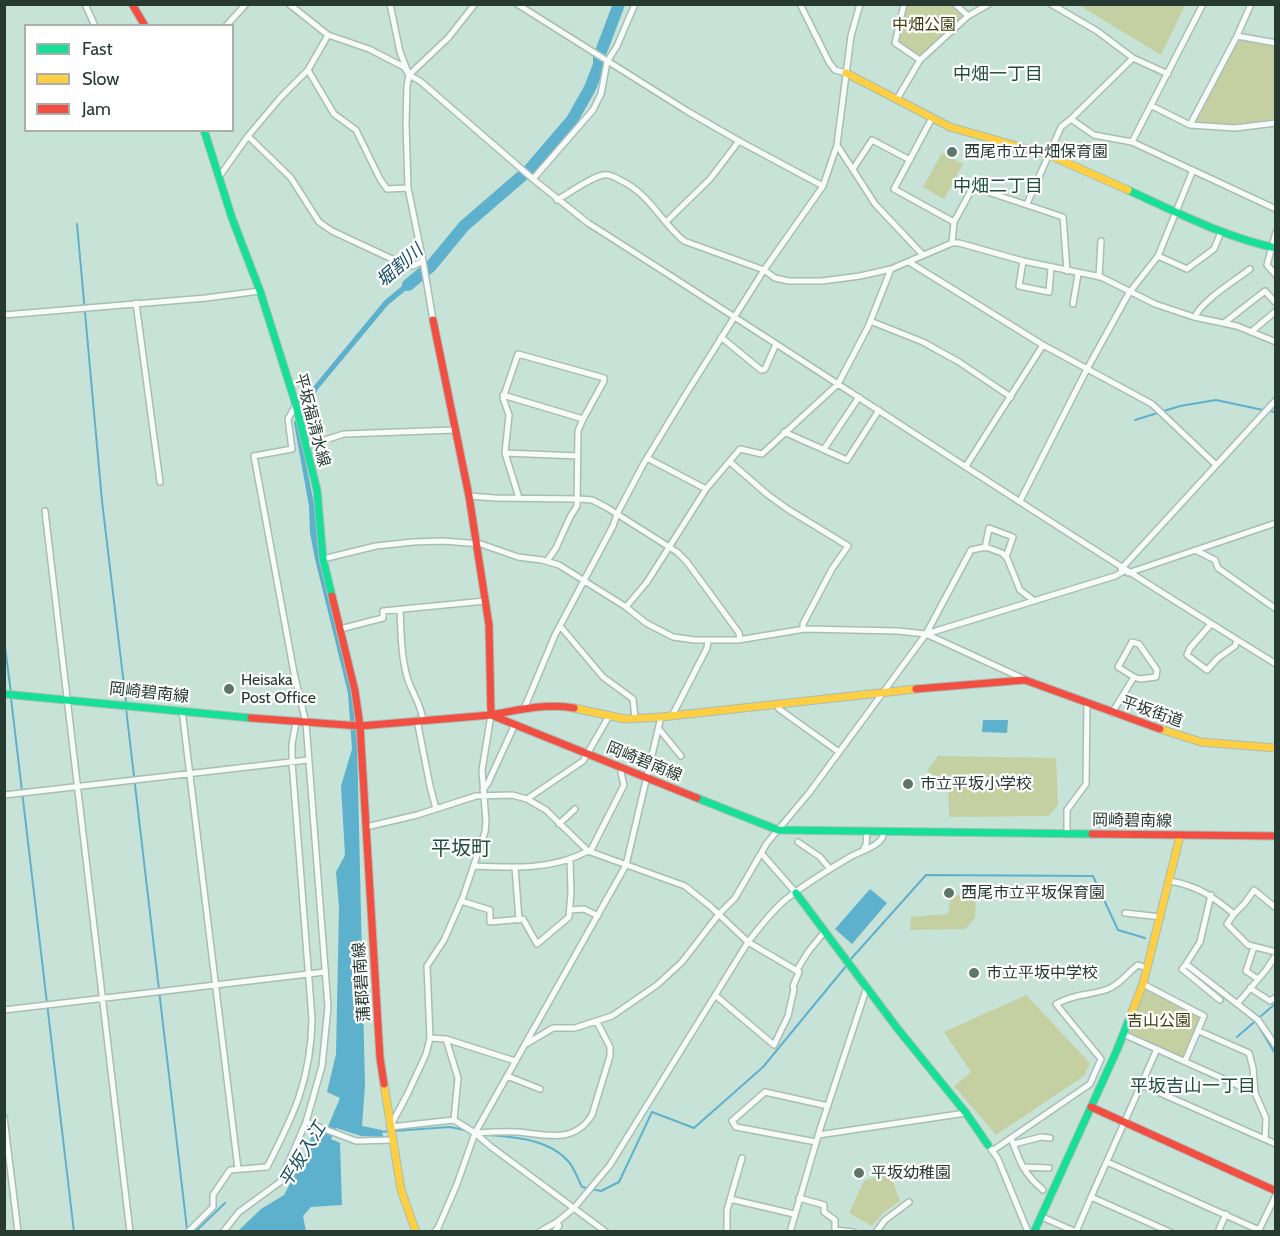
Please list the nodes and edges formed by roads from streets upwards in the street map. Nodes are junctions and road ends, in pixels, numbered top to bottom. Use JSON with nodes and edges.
{"nodes":[{"id":1,"x":85,"y":4,"type":"edge"},
{"id":2,"x":132,"y":4,"type":"edge"},
{"id":3,"x":289,"y":4,"type":"edge"},
{"id":4,"x":390,"y":4,"type":"edge"},
{"id":5,"x":475,"y":4,"type":"edge"},
{"id":6,"x":517,"y":4,"type":"edge"},
{"id":7,"x":635,"y":4,"type":"edge"},
{"id":8,"x":800,"y":4,"type":"edge"},
{"id":9,"x":860,"y":4,"type":"edge"},
{"id":10,"x":904,"y":4,"type":"edge"},
{"id":11,"x":955,"y":4,"type":"edge"},
{"id":12,"x":989,"y":4,"type":"edge"},
{"id":13,"x":1051,"y":4,"type":"edge"},
{"id":14,"x":1203,"y":4,"type":"edge"},
{"id":15,"x":1251,"y":4,"type":"edge"},
{"id":16,"x":242,"y":5,"type":"edge"},
{"id":17,"x":968,"y":16,"type":"junction"},
{"id":18,"x":94,"y":24,"type":"edge"},
{"id":19,"x":144,"y":24,"type":"edge"},
{"id":20,"x":228,"y":24,"type":"edge"},
{"id":21,"x":328,"y":35,"type":"junction"},
{"id":22,"x":1237,"y":36,"type":"junction"},
{"id":23,"x":1275,"y":43,"type":"edge"},
{"id":24,"x":1133,"y":58,"type":"junction"},
{"id":25,"x":920,"y":60,"type":"junction"},
{"id":26,"x":607,"y":62,"type":"junction"},
{"id":27,"x":308,"y":70,"type":"junction"},
{"id":28,"x":846,"y":73,"type":"junction"},
{"id":29,"x":1168,"y":74,"type":"junction"},
{"id":30,"x":409,"y":75,"type":"junction"},
{"id":31,"x":897,"y":99,"type":"junction"},
{"id":32,"x":1152,"y":106,"type":"junction"},
{"id":33,"x":932,"y":118,"type":"junction"},
{"id":34,"x":1071,"y":119,"type":"junction"},
{"id":35,"x":1275,"y":123,"type":"edge"},
{"id":36,"x":1190,"y":125,"type":"junction"},
{"id":37,"x":205,"y":132,"type":"edge"},
{"id":38,"x":248,"y":136,"type":"junction"},
{"id":39,"x":739,"y":141,"type":"junction"},
{"id":40,"x":1132,"y":142,"type":"junction"},
{"id":41,"x":837,"y":145,"type":"junction"},
{"id":42,"x":1049,"y":155,"type":"junction"},
{"id":43,"x":910,"y":160,"type":"junction"},
{"id":44,"x":853,"y":169,"type":"junction"},
{"id":45,"x":1193,"y":170,"type":"junction"},
{"id":46,"x":219,"y":177,"type":"junction"},
{"id":47,"x":533,"y":179,"type":"junction"},
{"id":48,"x":823,"y":186,"type":"junction"},
{"id":49,"x":408,"y":188,"type":"junction"},
{"id":50,"x":557,"y":200,"type":"junction"},
{"id":51,"x":1027,"y":204,"type":"junction"},
{"id":52,"x":1275,"y":209,"type":"edge"},
{"id":53,"x":1175,"y":212,"type":"junction"},
{"id":54,"x":666,"y":222,"type":"junction"},
{"id":55,"x":954,"y":222,"type":"junction"},
{"id":56,"x":1221,"y":232,"type":"junction"},
{"id":57,"x":1275,"y":232,"type":"edge"},
{"id":58,"x":1101,"y":241,"type":"dead end"},
{"id":59,"x":952,"y":243,"type":"junction"},
{"id":60,"x":1274,"y":248,"type":"edge"},
{"id":61,"x":923,"y":255,"type":"junction"},
{"id":62,"x":1158,"y":256,"type":"junction"},
{"id":63,"x":423,"y":261,"type":"junction"},
{"id":64,"x":1023,"y":261,"type":"junction"},
{"id":65,"x":909,"y":262,"type":"junction"},
{"id":66,"x":1051,"y":268,"type":"junction"},
{"id":67,"x":891,"y":269,"type":"junction"},
{"id":68,"x":1250,"y":269,"type":"dead end"},
{"id":69,"x":764,"y":270,"type":"junction"},
{"id":70,"x":1067,"y":272,"type":"junction"},
{"id":71,"x":1078,"y":274,"type":"junction"},
{"id":72,"x":1275,"y":275,"type":"edge"},
{"id":73,"x":1099,"y":277,"type":"junction"},
{"id":74,"x":260,"y":291,"type":"junction"},
{"id":75,"x":1130,"y":293,"type":"junction"},
{"id":76,"x":136,"y":303,"type":"junction"},
{"id":77,"x":1275,"y":303,"type":"edge"},
{"id":78,"x":1072,"y":304,"type":"dead end"},
{"id":79,"x":1275,"y":311,"type":"edge"},
{"id":80,"x":4,"y":315,"type":"edge"},
{"id":81,"x":734,"y":317,"type":"junction"},
{"id":82,"x":1195,"y":317,"type":"junction"},
{"id":83,"x":433,"y":320,"type":"joint"},
{"id":84,"x":870,"y":321,"type":"junction"},
{"id":85,"x":1224,"y":323,"type":"junction"},
{"id":86,"x":1251,"y":332,"type":"junction"},
{"id":87,"x":721,"y":337,"type":"junction"},
{"id":88,"x":1275,"y":342,"type":"edge"},
{"id":89,"x":776,"y":344,"type":"junction"},
{"id":90,"x":1043,"y":345,"type":"junction"},
{"id":91,"x":1087,"y":369,"type":"junction"},
{"id":92,"x":838,"y":384,"type":"junction"},
{"id":93,"x":503,"y":395,"type":"junction"},
{"id":94,"x":859,"y":397,"type":"junction"},
{"id":95,"x":1011,"y":397,"type":"junction"},
{"id":96,"x":1275,"y":400,"type":"edge"},
{"id":97,"x":296,"y":405,"type":"junction"},
{"id":98,"x":879,"y":410,"type":"junction"},
{"id":99,"x":583,"y":419,"type":"junction"},
{"id":100,"x":455,"y":430,"type":"junction"},
{"id":101,"x":784,"y":432,"type":"junction"},
{"id":102,"x":306,"y":446,"type":"junction"},
{"id":103,"x":824,"y":449,"type":"junction"},
{"id":104,"x":505,"y":453,"type":"junction"},
{"id":105,"x":578,"y":456,"type":"junction"},
{"id":106,"x":646,"y":458,"type":"junction"},
{"id":107,"x":730,"y":462,"type":"junction"},
{"id":108,"x":1215,"y":464,"type":"junction"},
{"id":109,"x":966,"y":466,"type":"junction"},
{"id":110,"x":160,"y":482,"type":"dead end"},
{"id":111,"x":706,"y":489,"type":"junction"},
{"id":112,"x":470,"y":496,"type":"junction"},
{"id":113,"x":519,"y":498,"type":"junction"},
{"id":114,"x":579,"y":499,"type":"junction"},
{"id":115,"x":1020,"y":501,"type":"junction"},
{"id":116,"x":45,"y":511,"type":"dead end"},
{"id":117,"x":616,"y":514,"type":"junction"},
{"id":118,"x":1275,"y":523,"type":"edge"},
{"id":119,"x":477,"y":543,"type":"junction"},
{"id":120,"x":669,"y":546,"type":"junction"},
{"id":121,"x":985,"y":548,"type":"junction"},
{"id":122,"x":1195,"y":550,"type":"junction"},
{"id":123,"x":1006,"y":557,"type":"junction"},
{"id":124,"x":323,"y":559,"type":"junction"},
{"id":125,"x":547,"y":561,"type":"junction"},
{"id":126,"x":1124,"y":571,"type":"junction"},
{"id":127,"x":584,"y":580,"type":"junction"},
{"id":128,"x":1033,"y":600,"type":"junction"},
{"id":129,"x":485,"y":601,"type":"junction"},
{"id":130,"x":626,"y":607,"type":"junction"},
{"id":131,"x":400,"y":609,"type":"junction"},
{"id":132,"x":1275,"y":609,"type":"edge"},
{"id":133,"x":1211,"y":624,"type":"junction"},
{"id":134,"x":560,"y":626,"type":"junction"},
{"id":135,"x":340,"y":628,"type":"junction"},
{"id":136,"x":803,"y":629,"type":"junction"},
{"id":137,"x":926,"y":634,"type":"junction"},
{"id":138,"x":740,"y":639,"type":"junction"},
{"id":139,"x":708,"y":640,"type":"junction"},
{"id":140,"x":1237,"y":640,"type":"junction"},
{"id":141,"x":1275,"y":664,"type":"edge"},
{"id":142,"x":1134,"y":677,"type":"junction"},
{"id":143,"x":1025,"y":680,"type":"junction"},
{"id":144,"x":883,"y":692,"type":"junction"},
{"id":145,"x":4,"y":694,"type":"edge"},
{"id":146,"x":69,"y":699,"type":"junction"},
{"id":147,"x":1087,"y":703,"type":"junction"},
{"id":148,"x":777,"y":704,"type":"junction"},
{"id":149,"x":524,"y":709,"type":"junction"},
{"id":150,"x":182,"y":710,"type":"junction"},
{"id":151,"x":1112,"y":713,"type":"junction"},
{"id":152,"x":673,"y":714,"type":"junction"},
{"id":153,"x":491,"y":715,"type":"junction"},
{"id":154,"x":609,"y":716,"type":"junction"},
{"id":155,"x":661,"y":717,"type":"junction"},
{"id":156,"x":635,"y":718,"type":"junction"},
{"id":157,"x":420,"y":720,"type":"junction"},
{"id":158,"x":296,"y":722,"type":"junction"},
{"id":159,"x":306,"y":723,"type":"junction"},
{"id":160,"x":515,"y":724,"type":"junction"},
{"id":161,"x":356,"y":726,"type":"junction"},
{"id":162,"x":659,"y":729,"type":"junction"},
{"id":163,"x":1275,"y":748,"type":"edge"},
{"id":164,"x":839,"y":752,"type":"junction"},
{"id":165,"x":587,"y":754,"type":"junction"},
{"id":166,"x":681,"y":756,"type":"dead end"},
{"id":167,"x":308,"y":760,"type":"junction"},
{"id":168,"x":292,"y":762,"type":"junction"},
{"id":169,"x":623,"y":768,"type":"junction"},
{"id":170,"x":190,"y":772,"type":"junction"},
{"id":171,"x":647,"y":778,"type":"junction"},
{"id":172,"x":79,"y":786,"type":"junction"},
{"id":173,"x":482,"y":794,"type":"junction"},
{"id":174,"x":4,"y":795,"type":"edge"},
{"id":175,"x":527,"y":798,"type":"junction"},
{"id":176,"x":436,"y":809,"type":"junction"},
{"id":177,"x":575,"y":809,"type":"dead end"},
{"id":178,"x":559,"y":824,"type":"junction"},
{"id":179,"x":366,"y":826,"type":"junction"},
{"id":180,"x":778,"y":830,"type":"junction"},
{"id":181,"x":867,"y":831,"type":"junction"},
{"id":182,"x":884,"y":831,"type":"junction"},
{"id":183,"x":1067,"y":834,"type":"junction"},
{"id":184,"x":1179,"y":836,"type":"junction"},
{"id":185,"x":1275,"y":836,"type":"edge"},
{"id":186,"x":798,"y":842,"type":"dead end"},
{"id":187,"x":863,"y":849,"type":"junction"},
{"id":188,"x":589,"y":852,"type":"junction"},
{"id":189,"x":762,"y":854,"type":"junction"},
{"id":190,"x":570,"y":860,"type":"junction"},
{"id":191,"x":626,"y":865,"type":"junction"},
{"id":192,"x":474,"y":866,"type":"junction"},
{"id":193,"x":515,"y":867,"type":"junction"},
{"id":194,"x":830,"y":869,"type":"junction"},
{"id":195,"x":1170,"y":881,"type":"junction"},
{"id":196,"x":796,"y":893,"type":"junction"},
{"id":197,"x":1211,"y":895,"type":"junction"},
{"id":198,"x":461,"y":901,"type":"junction"},
{"id":199,"x":1275,"y":908,"type":"edge"},
{"id":200,"x":570,"y":910,"type":"junction"},
{"id":201,"x":1125,"y":913,"type":"dead end"},
{"id":202,"x":719,"y":914,"type":"junction"},
{"id":203,"x":1234,"y":914,"type":"junction"},
{"id":204,"x":598,"y":916,"type":"junction"},
{"id":205,"x":1161,"y":917,"type":"junction"},
{"id":206,"x":519,"y":920,"type":"junction"},
{"id":207,"x":825,"y":931,"type":"junction"},
{"id":208,"x":748,"y":942,"type":"junction"},
{"id":209,"x":1254,"y":947,"type":"junction"},
{"id":210,"x":1275,"y":953,"type":"edge"},
{"id":211,"x":1273,"y":964,"type":"edge"},
{"id":212,"x":1147,"y":968,"type":"junction"},
{"id":213,"x":797,"y":970,"type":"junction"},
{"id":214,"x":325,"y":972,"type":"junction"},
{"id":215,"x":308,"y":974,"type":"junction"},
{"id":216,"x":1258,"y":979,"type":"junction"},
{"id":217,"x":1143,"y":984,"type":"junction"},
{"id":218,"x":216,"y":985,"type":"junction"},
{"id":219,"x":867,"y":987,"type":"junction"},
{"id":220,"x":1250,"y":988,"type":"junction"},
{"id":221,"x":715,"y":995,"type":"junction"},
{"id":222,"x":103,"y":999,"type":"junction"},
{"id":223,"x":1273,"y":999,"type":"edge"},
{"id":224,"x":1237,"y":1004,"type":"junction"},
{"id":225,"x":1275,"y":1008,"type":"edge"},
{"id":226,"x":4,"y":1010,"type":"edge"},
{"id":227,"x":597,"y":1022,"type":"junction"},
{"id":228,"x":1199,"y":1031,"type":"junction"},
{"id":229,"x":1123,"y":1034,"type":"junction"},
{"id":230,"x":430,"y":1038,"type":"junction"},
{"id":231,"x":446,"y":1039,"type":"junction"},
{"id":232,"x":526,"y":1044,"type":"junction"},
{"id":233,"x":1275,"y":1046,"type":"edge"},
{"id":234,"x":1157,"y":1049,"type":"junction"},
{"id":235,"x":515,"y":1061,"type":"junction"},
{"id":236,"x":1185,"y":1061,"type":"junction"},
{"id":237,"x":507,"y":1076,"type":"junction"},
{"id":238,"x":1142,"y":1085,"type":"junction"},
{"id":239,"x":540,"y":1089,"type":"dead end"},
{"id":240,"x":1255,"y":1093,"type":"junction"},
{"id":241,"x":828,"y":1106,"type":"junction"},
{"id":242,"x":1091,"y":1107,"type":"junction"},
{"id":243,"x":966,"y":1113,"type":"junction"},
{"id":244,"x":4,"y":1117,"type":"edge"},
{"id":245,"x":454,"y":1120,"type":"junction"},
{"id":246,"x":306,"y":1122,"type":"junction"},
{"id":247,"x":1125,"y":1123,"type":"junction"},
{"id":248,"x":390,"y":1127,"type":"junction"},
{"id":249,"x":475,"y":1133,"type":"junction"},
{"id":250,"x":818,"y":1135,"type":"junction"},
{"id":251,"x":1050,"y":1138,"type":"dead end"},
{"id":252,"x":1265,"y":1139,"type":"junction"},
{"id":253,"x":392,"y":1140,"type":"junction"},
{"id":254,"x":1012,"y":1141,"type":"junction"},
{"id":255,"x":816,"y":1142,"type":"junction"},
{"id":256,"x":1275,"y":1144,"type":"edge"},
{"id":257,"x":990,"y":1148,"type":"junction"},
{"id":258,"x":742,"y":1158,"type":"dead end"},
{"id":259,"x":1107,"y":1162,"type":"junction"},
{"id":260,"x":1023,"y":1167,"type":"junction"},
{"id":261,"x":1049,"y":1168,"type":"dead end"},
{"id":262,"x":238,"y":1169,"type":"junction"},
{"id":263,"x":1043,"y":1190,"type":"dead end"},
{"id":264,"x":1275,"y":1193,"type":"edge"},
{"id":265,"x":1091,"y":1197,"type":"junction"},
{"id":266,"x":799,"y":1198,"type":"junction"},
{"id":267,"x":730,"y":1199,"type":"junction"},
{"id":268,"x":909,"y":1202,"type":"dead end"},
{"id":269,"x":574,"y":1208,"type":"junction"},
{"id":270,"x":794,"y":1214,"type":"junction"},
{"id":271,"x":1226,"y":1214,"type":"junction"},
{"id":272,"x":1042,"y":1216,"type":"junction"},
{"id":273,"x":556,"y":1222,"type":"junction"},
{"id":274,"x":1259,"y":1231,"type":"edge"},
{"id":275,"x":18,"y":1232,"type":"edge"},
{"id":276,"x":130,"y":1232,"type":"edge"},
{"id":277,"x":188,"y":1232,"type":"edge"},
{"id":278,"x":224,"y":1232,"type":"edge"},
{"id":279,"x":416,"y":1232,"type":"edge"},
{"id":280,"x":434,"y":1232,"type":"edge"},
{"id":281,"x":539,"y":1232,"type":"edge"},
{"id":282,"x":554,"y":1232,"type":"edge"},
{"id":283,"x":606,"y":1232,"type":"edge"},
{"id":284,"x":727,"y":1232,"type":"edge"},
{"id":285,"x":790,"y":1232,"type":"edge"},
{"id":286,"x":853,"y":1232,"type":"edge"},
{"id":287,"x":876,"y":1232,"type":"edge"},
{"id":288,"x":1028,"y":1232,"type":"edge"},
{"id":289,"x":1034,"y":1232,"type":"edge"},
{"id":290,"x":1170,"y":1232,"type":"edge"},
{"id":291,"x":1218,"y":1232,"type":"edge"}],
"edges":[{"from":1,"to":18,"type":"street"},
{"from":2,"to":19,"type":"street"},
{"from":3,"to":21,"type":"street"},
{"from":4,"to":30,"type":"street"},
{"from":5,"to":30,"type":"street"},
{"from":6,"to":26,"type":"street"},
{"from":7,"to":26,"type":"street"},
{"from":8,"to":28,"type":"street"},
{"from":9,"to":28,"type":"street"},
{"from":10,"to":25,"type":"street"},
{"from":11,"to":17,"type":"street"},
{"from":12,"to":17,"type":"street"},
{"from":13,"to":24,"type":"street"},
{"from":14,"to":29,"type":"street"},
{"from":15,"to":22,"type":"street"},
{"from":16,"to":20,"type":"street"},
{"from":17,"to":25,"type":"street"},
{"from":21,"to":27,"type":"street"},
{"from":21,"to":30,"type":"street"},
{"from":22,"to":23,"type":"street"},
{"from":22,"to":36,"type":"street"},
{"from":24,"to":29,"type":"street"},
{"from":24,"to":34,"type":"street"},
{"from":25,"to":31,"type":"street"},
{"from":26,"to":39,"type":"street"},
{"from":26,"to":47,"type":"street"},
{"from":27,"to":38,"type":"street"},
{"from":27,"to":49,"type":"street"},
{"from":28,"to":31,"type":"street"},
{"from":28,"to":41,"type":"street"},
{"from":29,"to":32,"type":"street"},
{"from":30,"to":47,"type":"street"},
{"from":30,"to":49,"type":"street"},
{"from":31,"to":33,"type":"street"},
{"from":32,"to":36,"type":"street"},
{"from":32,"to":40,"type":"street"},
{"from":33,"to":42,"type":"street"},
{"from":33,"to":43,"type":"street"},
{"from":34,"to":40,"type":"street"},
{"from":34,"to":42,"type":"street"},
{"from":35,"to":36,"type":"street"},
{"from":37,"to":46,"type":"street","name":"平坂福清水線"},
{"from":38,"to":46,"type":"street"},
{"from":38,"to":63,"type":"street"},
{"from":39,"to":48,"type":"street"},
{"from":39,"to":54,"type":"street"},
{"from":40,"to":45,"type":"street"},
{"from":41,"to":44,"type":"street"},
{"from":41,"to":48,"type":"street"},
{"from":42,"to":51,"type":"street"},
{"from":42,"to":53,"type":"street"},
{"from":43,"to":44,"type":"street"},
{"from":43,"to":55,"type":"street"},
{"from":44,"to":61,"type":"street"},
{"from":45,"to":52,"type":"street"},
{"from":45,"to":53,"type":"street"},
{"from":46,"to":74,"type":"street","name":"平坂福清水線"},
{"from":47,"to":50,"type":"street"},
{"from":48,"to":69,"type":"street"},
{"from":49,"to":63,"type":"street"},
{"from":50,"to":54,"type":"street"},
{"from":50,"to":81,"type":"street"},
{"from":51,"to":55,"type":"street"},
{"from":51,"to":70,"type":"street"},
{"from":53,"to":56,"type":"street"},
{"from":53,"to":62,"type":"street"},
{"from":54,"to":69,"type":"street"},
{"from":55,"to":59,"type":"street"},
{"from":56,"to":60,"type":"street"},
{"from":56,"to":62,"type":"street"},
{"from":57,"to":60,"type":"street"},
{"from":58,"to":73,"type":"street"},
{"from":59,"to":61,"type":"street"},
{"from":59,"to":64,"type":"street"},
{"from":60,"to":72,"type":"street"},
{"from":61,"to":65,"type":"street"},
{"from":62,"to":75,"type":"street"},
{"from":63,"to":83,"type":"street"},
{"from":64,"to":66,"type":"street"},
{"from":64,"to":66,"type":"street"},
{"from":65,"to":67,"type":"street"},
{"from":65,"to":90,"type":"street"},
{"from":66,"to":70,"type":"street"},
{"from":67,"to":69,"type":"street"},
{"from":67,"to":84,"type":"street"},
{"from":68,"to":82,"type":"street"},
{"from":69,"to":81,"type":"street"},
{"from":70,"to":71,"type":"street"},
{"from":71,"to":73,"type":"street"},
{"from":71,"to":78,"type":"street"},
{"from":73,"to":75,"type":"street"},
{"from":74,"to":76,"type":"street"},
{"from":74,"to":97,"type":"street","name":"平坂福清水線"},
{"from":75,"to":82,"type":"street"},
{"from":75,"to":91,"type":"street"},
{"from":76,"to":80,"type":"street"},
{"from":76,"to":110,"type":"street"},
{"from":77,"to":85,"type":"street"},
{"from":79,"to":86,"type":"street"},
{"from":81,"to":87,"type":"street"},
{"from":81,"to":89,"type":"street"},
{"from":82,"to":85,"type":"street"},
{"from":83,"to":100,"type":"street"},
{"from":84,"to":92,"type":"street"},
{"from":84,"to":95,"type":"street"},
{"from":85,"to":86,"type":"street"},
{"from":86,"to":88,"type":"street"},
{"from":87,"to":89,"type":"street"},
{"from":87,"to":106,"type":"street"},
{"from":89,"to":92,"type":"street"},
{"from":90,"to":91,"type":"street"},
{"from":90,"to":95,"type":"street"},
{"from":91,"to":108,"type":"street"},
{"from":91,"to":115,"type":"street"},
{"from":92,"to":94,"type":"street"},
{"from":92,"to":101,"type":"street"},
{"from":93,"to":99,"type":"street"},
{"from":93,"to":99,"type":"street"},
{"from":93,"to":104,"type":"street"},
{"from":94,"to":98,"type":"street"},
{"from":94,"to":103,"type":"street"},
{"from":95,"to":109,"type":"street"},
{"from":96,"to":108,"type":"street"},
{"from":97,"to":102,"type":"street","name":"平坂福清水線"},
{"from":97,"to":159,"type":"street"},
{"from":98,"to":103,"type":"street"},
{"from":98,"to":109,"type":"street"},
{"from":99,"to":105,"type":"street"},
{"from":100,"to":102,"type":"street"},
{"from":100,"to":112,"type":"street"},
{"from":101,"to":103,"type":"street"},
{"from":101,"to":107,"type":"street"},
{"from":102,"to":124,"type":"street","name":"平坂福清水線"},
{"from":104,"to":105,"type":"street"},
{"from":104,"to":113,"type":"street"},
{"from":105,"to":114,"type":"street"},
{"from":106,"to":111,"type":"street"},
{"from":106,"to":117,"type":"street"},
{"from":107,"to":111,"type":"street"},
{"from":107,"to":136,"type":"street"},
{"from":108,"to":126,"type":"street"},
{"from":109,"to":115,"type":"street"},
{"from":111,"to":120,"type":"street"},
{"from":112,"to":113,"type":"street"},
{"from":112,"to":119,"type":"street"},
{"from":113,"to":114,"type":"street"},
{"from":114,"to":117,"type":"street"},
{"from":114,"to":125,"type":"street"},
{"from":115,"to":126,"type":"street"},
{"from":116,"to":146,"type":"street"},
{"from":117,"to":120,"type":"street"},
{"from":117,"to":127,"type":"street"},
{"from":118,"to":122,"type":"street"},
{"from":119,"to":124,"type":"street"},
{"from":119,"to":125,"type":"street"},
{"from":119,"to":129,"type":"street"},
{"from":120,"to":130,"type":"street"},
{"from":120,"to":138,"type":"street"},
{"from":121,"to":123,"type":"street"},
{"from":121,"to":123,"type":"street"},
{"from":121,"to":137,"type":"street"},
{"from":122,"to":126,"type":"street"},
{"from":122,"to":132,"type":"street"},
{"from":123,"to":128,"type":"street"},
{"from":124,"to":135,"type":"street","name":"平坂福清水線"},
{"from":125,"to":127,"type":"street"},
{"from":126,"to":128,"type":"street"},
{"from":126,"to":133,"type":"street"},
{"from":127,"to":130,"type":"street"},
{"from":127,"to":134,"type":"street"},
{"from":128,"to":137,"type":"street"},
{"from":129,"to":131,"type":"street"},
{"from":129,"to":153,"type":"street"},
{"from":130,"to":139,"type":"street"},
{"from":131,"to":135,"type":"street"},
{"from":131,"to":157,"type":"street"},
{"from":133,"to":140,"type":"street"},
{"from":133,"to":140,"type":"street"},
{"from":134,"to":149,"type":"street"},
{"from":134,"to":156,"type":"street"},
{"from":135,"to":161,"type":"street","name":"平坂福清水線"},
{"from":136,"to":137,"type":"street"},
{"from":136,"to":138,"type":"street"},
{"from":137,"to":143,"type":"street"},
{"from":137,"to":144,"type":"street"},
{"from":138,"to":139,"type":"street"},
{"from":139,"to":152,"type":"street"},
{"from":140,"to":141,"type":"street"},
{"from":142,"to":142,"type":"street"},
{"from":142,"to":151,"type":"street"},
{"from":143,"to":144,"type":"street"},
{"from":143,"to":147,"type":"street","name":"平坂街道"},
{"from":144,"to":148,"type":"street"},
{"from":144,"to":164,"type":"street"},
{"from":145,"to":146,"type":"street","name":"岡崎碧南線"},
{"from":146,"to":150,"type":"street","name":"岡崎碧南線"},
{"from":146,"to":172,"type":"street"},
{"from":147,"to":151,"type":"street","name":"平坂街道"},
{"from":147,"to":183,"type":"street"},
{"from":148,"to":152,"type":"street"},
{"from":148,"to":164,"type":"street"},
{"from":149,"to":153,"type":"street"},
{"from":149,"to":154,"type":"street"},
{"from":150,"to":158,"type":"street","name":"岡崎碧南線"},
{"from":150,"to":170,"type":"street"},
{"from":151,"to":163,"type":"street","name":"平坂街道"},
{"from":152,"to":155,"type":"street"},
{"from":153,"to":157,"type":"street","name":"岡崎碧南線"},
{"from":153,"to":160,"type":"street","name":"岡崎碧南線"},
{"from":153,"to":173,"type":"street"},
{"from":154,"to":156,"type":"street"},
{"from":154,"to":165,"type":"street"},
{"from":155,"to":156,"type":"street"},
{"from":155,"to":162,"type":"street"},
{"from":157,"to":161,"type":"street","name":"岡崎碧南線"},
{"from":157,"to":176,"type":"street"},
{"from":158,"to":159,"type":"street","name":"岡崎碧南線"},
{"from":158,"to":168,"type":"street"},
{"from":159,"to":161,"type":"street","name":"岡崎碧南線"},
{"from":159,"to":167,"type":"street"},
{"from":160,"to":165,"type":"street","name":"岡崎碧南線"},
{"from":160,"to":173,"type":"street"},
{"from":161,"to":179,"type":"street","name":"蒲郡碧南線"},
{"from":162,"to":166,"type":"street"},
{"from":162,"to":171,"type":"street"},
{"from":164,"to":180,"type":"street"},
{"from":165,"to":169,"type":"street","name":"岡崎碧南線"},
{"from":165,"to":175,"type":"street"},
{"from":167,"to":168,"type":"street"},
{"from":167,"to":214,"type":"street"},
{"from":168,"to":170,"type":"street"},
{"from":168,"to":215,"type":"street"},
{"from":169,"to":171,"type":"street","name":"岡崎碧南線"},
{"from":169,"to":188,"type":"street"},
{"from":170,"to":172,"type":"street"},
{"from":170,"to":218,"type":"street"},
{"from":171,"to":180,"type":"street","name":"岡崎碧南線"},
{"from":171,"to":191,"type":"street"},
{"from":172,"to":174,"type":"street"},
{"from":172,"to":222,"type":"street"},
{"from":173,"to":175,"type":"street"},
{"from":173,"to":176,"type":"street"},
{"from":173,"to":192,"type":"street"},
{"from":175,"to":178,"type":"street"},
{"from":176,"to":179,"type":"street"},
{"from":177,"to":178,"type":"street"},
{"from":178,"to":188,"type":"street"},
{"from":179,"to":248,"type":"street","name":"蒲郡碧南線"},
{"from":180,"to":181,"type":"street","name":"岡崎碧南線"},
{"from":180,"to":189,"type":"street"},
{"from":181,"to":182,"type":"street","name":"岡崎碧南線"},
{"from":181,"to":187,"type":"street"},
{"from":182,"to":183,"type":"street","name":"岡崎碧南線"},
{"from":182,"to":187,"type":"street"},
{"from":183,"to":184,"type":"street","name":"岡崎碧南線"},
{"from":184,"to":185,"type":"street","name":"岡崎碧南線"},
{"from":184,"to":195,"type":"street"},
{"from":186,"to":194,"type":"street"},
{"from":187,"to":194,"type":"street"},
{"from":188,"to":190,"type":"street"},
{"from":188,"to":191,"type":"street"},
{"from":189,"to":196,"type":"street"},
{"from":189,"to":202,"type":"street"},
{"from":190,"to":193,"type":"street"},
{"from":190,"to":200,"type":"street"},
{"from":191,"to":202,"type":"street"},
{"from":191,"to":204,"type":"street"},
{"from":192,"to":193,"type":"street"},
{"from":192,"to":198,"type":"street"},
{"from":193,"to":206,"type":"street"},
{"from":194,"to":196,"type":"street"},
{"from":195,"to":197,"type":"street"},
{"from":195,"to":205,"type":"street"},
{"from":196,"to":207,"type":"street"},
{"from":196,"to":208,"type":"street"},
{"from":197,"to":203,"type":"street"},
{"from":197,"to":224,"type":"street"},
{"from":198,"to":206,"type":"street"},
{"from":198,"to":230,"type":"street"},
{"from":199,"to":203,"type":"street"},
{"from":200,"to":204,"type":"street"},
{"from":200,"to":206,"type":"street"},
{"from":201,"to":205,"type":"street"},
{"from":202,"to":208,"type":"street"},
{"from":202,"to":227,"type":"street"},
{"from":203,"to":209,"type":"street"},
{"from":204,"to":232,"type":"street"},
{"from":205,"to":212,"type":"street"},
{"from":207,"to":213,"type":"street"},
{"from":207,"to":219,"type":"street"},
{"from":208,"to":213,"type":"street"},
{"from":208,"to":221,"type":"street"},
{"from":209,"to":210,"type":"street"},
{"from":209,"to":216,"type":"street"},
{"from":210,"to":211,"type":"street"},
{"from":211,"to":216,"type":"street"},
{"from":212,"to":217,"type":"street"},
{"from":212,"to":254,"type":"street"},
{"from":213,"to":221,"type":"street"},
{"from":214,"to":215,"type":"street"},
{"from":214,"to":246,"type":"street"},
{"from":215,"to":218,"type":"street"},
{"from":215,"to":262,"type":"street"},
{"from":216,"to":220,"type":"street"},
{"from":217,"to":228,"type":"street"},
{"from":217,"to":229,"type":"street"},
{"from":218,"to":222,"type":"street"},
{"from":218,"to":262,"type":"street"},
{"from":219,"to":241,"type":"street"},
{"from":219,"to":243,"type":"street"},
{"from":220,"to":223,"type":"street"},
{"from":220,"to":224,"type":"street"},
{"from":221,"to":269,"type":"street"},
{"from":222,"to":226,"type":"street"},
{"from":222,"to":276,"type":"street"},
{"from":223,"to":225,"type":"street"},
{"from":224,"to":233,"type":"street"},
{"from":227,"to":232,"type":"street"},
{"from":227,"to":249,"type":"street"},
{"from":228,"to":236,"type":"street"},
{"from":228,"to":240,"type":"street"},
{"from":229,"to":234,"type":"street"},
{"from":229,"to":242,"type":"street"},
{"from":230,"to":231,"type":"street"},
{"from":230,"to":248,"type":"street"},
{"from":231,"to":235,"type":"street"},
{"from":231,"to":245,"type":"street"},
{"from":232,"to":235,"type":"street"},
{"from":234,"to":236,"type":"street"},
{"from":234,"to":238,"type":"street"},
{"from":235,"to":237,"type":"street"},
{"from":236,"to":240,"type":"street"},
{"from":237,"to":239,"type":"street"},
{"from":237,"to":249,"type":"street"},
{"from":238,"to":247,"type":"street"},
{"from":238,"to":252,"type":"street"},
{"from":240,"to":252,"type":"street"},
{"from":241,"to":250,"type":"street"},
{"from":241,"to":255,"type":"street"},
{"from":242,"to":247,"type":"street"},
{"from":242,"to":272,"type":"street"},
{"from":243,"to":250,"type":"street"},
{"from":243,"to":257,"type":"street"},
{"from":244,"to":275,"type":"street"},
{"from":245,"to":248,"type":"street"},
{"from":245,"to":249,"type":"street"},
{"from":246,"to":253,"type":"street"},
{"from":246,"to":278,"type":"street"},
{"from":247,"to":259,"type":"street"},
{"from":247,"to":264,"type":"street"},
{"from":248,"to":253,"type":"street","name":"蒲郡碧南線"},
{"from":249,"to":269,"type":"street"},
{"from":249,"to":280,"type":"street"},
{"from":250,"to":255,"type":"street"},
{"from":251,"to":254,"type":"street"},
{"from":252,"to":256,"type":"street"},
{"from":253,"to":279,"type":"street","name":"蒲郡碧南線"},
{"from":254,"to":257,"type":"street"},
{"from":254,"to":260,"type":"street"},
{"from":255,"to":266,"type":"street"},
{"from":257,"to":288,"type":"street"},
{"from":258,"to":267,"type":"street"},
{"from":259,"to":265,"type":"street"},
{"from":259,"to":271,"type":"street"},
{"from":260,"to":261,"type":"street"},
{"from":260,"to":263,"type":"street"},
{"from":262,"to":277,"type":"street"},
{"from":264,"to":274,"type":"street"},
{"from":265,"to":272,"type":"street"},
{"from":265,"to":290,"type":"street"},
{"from":266,"to":270,"type":"street"},
{"from":266,"to":286,"type":"street"},
{"from":267,"to":270,"type":"street"},
{"from":267,"to":284,"type":"street"},
{"from":268,"to":287,"type":"street"},
{"from":269,"to":273,"type":"street"},
{"from":269,"to":283,"type":"street"},
{"from":270,"to":285,"type":"street"},
{"from":271,"to":274,"type":"street"},
{"from":271,"to":291,"type":"street"},
{"from":272,"to":289,"type":"street"},
{"from":273,"to":281,"type":"street"},
{"from":273,"to":282,"type":"street"}]}
